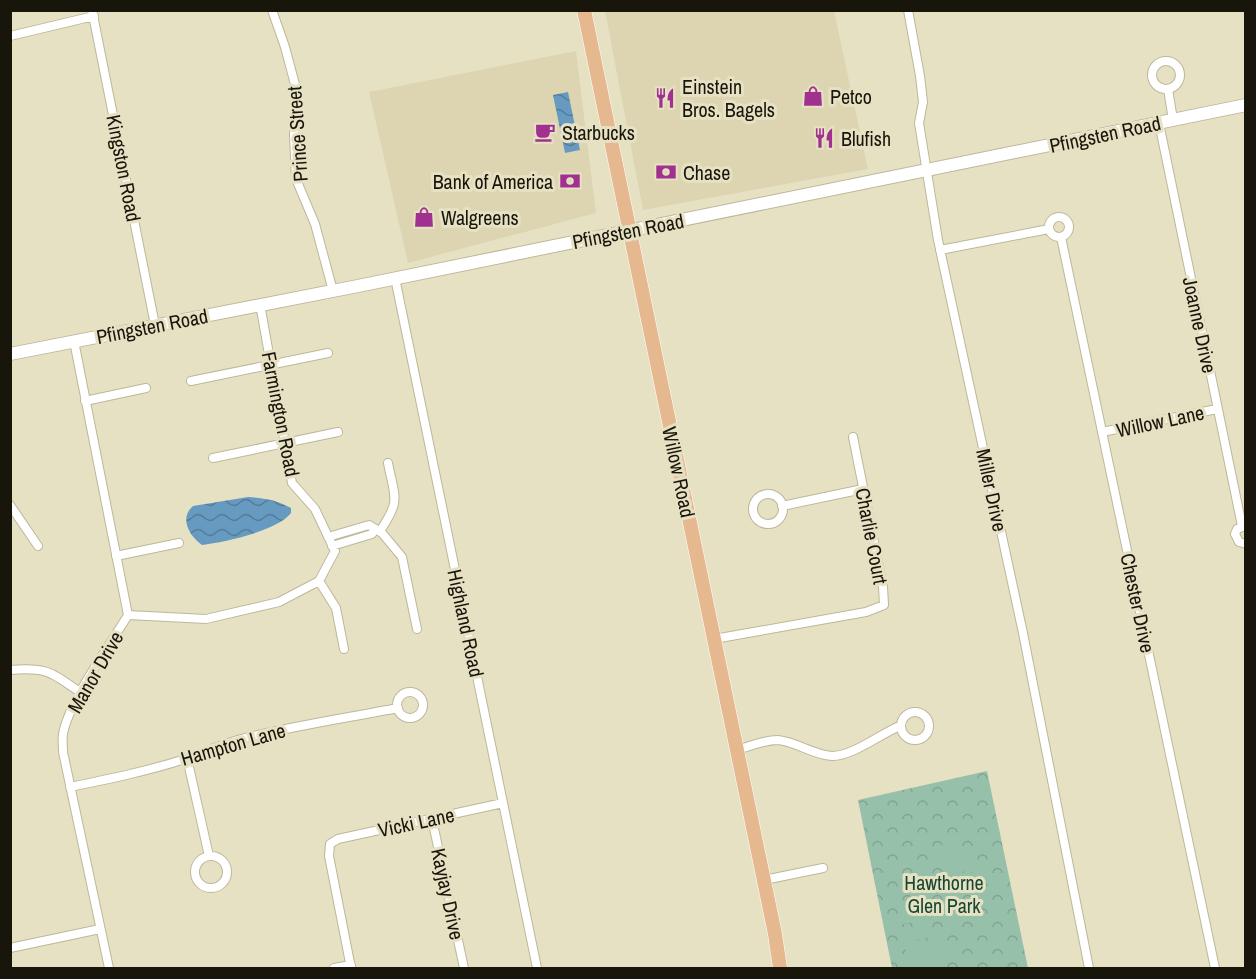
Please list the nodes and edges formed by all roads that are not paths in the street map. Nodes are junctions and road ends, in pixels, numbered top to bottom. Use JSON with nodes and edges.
{"nodes":[{"id":1,"x":272,"y":10,"type":"edge"},
{"id":2,"x":584,"y":10,"type":"edge"},
{"id":3,"x":908,"y":10,"type":"edge"},
{"id":4,"x":93,"y":14,"type":"edge"},
{"id":5,"x":10,"y":36,"type":"edge"},
{"id":6,"x":1168,"y":89,"type":"dead end"},
{"id":7,"x":1245,"y":105,"type":"edge"},
{"id":8,"x":1173,"y":120,"type":"junction"},
{"id":9,"x":1159,"y":123,"type":"junction"},
{"id":10,"x":926,"y":171,"type":"junction"},
{"id":11,"x":1049,"y":229,"type":"junction"},
{"id":12,"x":629,"y":231,"type":"junction"},
{"id":13,"x":1061,"y":237,"type":"junction"},
{"id":14,"x":940,"y":250,"type":"junction"},
{"id":15,"x":395,"y":278,"type":"junction"},
{"id":16,"x":333,"y":291,"type":"junction"},
{"id":17,"x":260,"y":304,"type":"junction"},
{"id":18,"x":155,"y":325,"type":"junction"},
{"id":19,"x":74,"y":341,"type":"junction"},
{"id":20,"x":328,"y":353,"type":"dead end"},
{"id":21,"x":10,"y":354,"type":"edge"},
{"id":22,"x":271,"y":365,"type":"junction"},
{"id":23,"x":191,"y":381,"type":"dead end"},
{"id":24,"x":146,"y":388,"type":"dead end"},
{"id":25,"x":85,"y":401,"type":"junction"},
{"id":26,"x":1217,"y":409,"type":"junction"},
{"id":27,"x":338,"y":432,"type":"dead end"},
{"id":28,"x":1102,"y":432,"type":"junction"},
{"id":29,"x":853,"y":437,"type":"dead end"},
{"id":30,"x":285,"y":443,"type":"junction"},
{"id":31,"x":213,"y":458,"type":"dead end"},
{"id":32,"x":388,"y":463,"type":"dead end"},
{"id":33,"x":863,"y":489,"type":"junction"},
{"id":34,"x":10,"y":505,"type":"edge"},
{"id":35,"x":782,"y":506,"type":"dead end"},
{"id":36,"x":1244,"y":526,"type":"edge"},
{"id":37,"x":377,"y":530,"type":"junction"},
{"id":38,"x":328,"y":537,"type":"junction"},
{"id":39,"x":179,"y":543,"type":"dead end"},
{"id":40,"x":1245,"y":544,"type":"edge"},
{"id":41,"x":38,"y":546,"type":"dead end"},
{"id":42,"x":332,"y":546,"type":"junction"},
{"id":43,"x":116,"y":556,"type":"junction"},
{"id":44,"x":319,"y":581,"type":"junction"},
{"id":45,"x":128,"y":615,"type":"junction"},
{"id":46,"x":417,"y":628,"type":"dead end"},
{"id":47,"x":714,"y":639,"type":"junction"},
{"id":48,"x":344,"y":649,"type":"dead end"},
{"id":49,"x":10,"y":670,"type":"edge"},
{"id":50,"x":81,"y":693,"type":"junction"},
{"id":51,"x":398,"y":708,"type":"dead end"},
{"id":52,"x":900,"y":726,"type":"dead end"},
{"id":53,"x":737,"y":750,"type":"junction"},
{"id":54,"x":187,"y":758,"type":"junction"},
{"id":55,"x":70,"y":787,"type":"junction"},
{"id":56,"x":503,"y":804,"type":"junction"},
{"id":57,"x":432,"y":819,"type":"junction"},
{"id":58,"x":208,"y":856,"type":"dead end"},
{"id":59,"x":823,"y":868,"type":"dead end"},
{"id":60,"x":764,"y":880,"type":"junction"},
{"id":61,"x":100,"y":929,"type":"junction"},
{"id":62,"x":775,"y":934,"type":"junction"},
{"id":63,"x":10,"y":948,"type":"edge"},
{"id":64,"x":351,"y":967,"type":"edge"},
{"id":65,"x":1213,"y":968,"type":"edge"},
{"id":66,"x":109,"y":969,"type":"edge"},
{"id":67,"x":334,"y":969,"type":"edge"},
{"id":68,"x":464,"y":969,"type":"edge"},
{"id":69,"x":537,"y":969,"type":"edge"},
{"id":70,"x":780,"y":969,"type":"edge"},
{"id":71,"x":786,"y":969,"type":"edge"},
{"id":72,"x":1089,"y":969,"type":"edge"}],
"edges":[{"from":1,"to":16,"type":"street","name":"Prince Street"},
{"from":2,"to":12,"type":"main road","name":"Willow Road"},
{"from":3,"to":10,"type":"street","name":"Miller Drive"},
{"from":4,"to":5,"type":"street"},
{"from":4,"to":18,"type":"street","name":"Kingston Road"},
{"from":6,"to":8,"type":"street"},
{"from":7,"to":8,"type":"main road","name":"Pfingsten Road"},
{"from":8,"to":9,"type":"main road","name":"Pfingsten Road"},
{"from":9,"to":10,"type":"main road","name":"Pfingsten Road"},
{"from":9,"to":26,"type":"street","name":"Joanne Drive"},
{"from":10,"to":12,"type":"main road","name":"Pfingsten Road"},
{"from":10,"to":14,"type":"street","name":"Miller Drive"},
{"from":11,"to":13,"type":"street"},
{"from":11,"to":13,"type":"street"},
{"from":11,"to":14,"type":"street"},
{"from":12,"to":15,"type":"main road","name":"Pfingsten Road"},
{"from":12,"to":47,"type":"main road","name":"Willow Road"},
{"from":13,"to":28,"type":"street","name":"Chester Drive"},
{"from":14,"to":72,"type":"street","name":"Miller Drive"},
{"from":15,"to":16,"type":"main road","name":"Pfingsten Road"},
{"from":15,"to":56,"type":"street","name":"Highland Road"},
{"from":16,"to":17,"type":"main road","name":"Pfingsten Road"},
{"from":17,"to":18,"type":"main road","name":"Pfingsten Road"},
{"from":17,"to":22,"type":"street","name":"Farmington Road"},
{"from":18,"to":19,"type":"main road","name":"Pfingsten Road"},
{"from":19,"to":21,"type":"main road","name":"Pfingsten Road"},
{"from":19,"to":25,"type":"street","name":"Manor Drive"},
{"from":20,"to":22,"type":"street"},
{"from":22,"to":23,"type":"street"},
{"from":22,"to":30,"type":"street","name":"Farmington Road"},
{"from":24,"to":25,"type":"street"},
{"from":25,"to":43,"type":"street","name":"Manor Drive"},
{"from":26,"to":28,"type":"street","name":"Willow Lane"},
{"from":26,"to":36,"type":"street","name":"Joanne Drive"},
{"from":27,"to":30,"type":"street"},
{"from":28,"to":65,"type":"street","name":"Chester Drive"},
{"from":29,"to":33,"type":"street","name":"Charlie Court"},
{"from":30,"to":31,"type":"street"},
{"from":30,"to":38,"type":"street","name":"Farmington Road"},
{"from":32,"to":37,"type":"street"},
{"from":33,"to":35,"type":"street"},
{"from":33,"to":47,"type":"street","name":"Charlie Court"},
{"from":34,"to":41,"type":"street"},
{"from":36,"to":40,"type":"street","name":"Joanne Drive"},
{"from":37,"to":38,"type":"street"},
{"from":37,"to":42,"type":"street"},
{"from":37,"to":46,"type":"street"},
{"from":38,"to":42,"type":"street","name":"Farmington Road"},
{"from":39,"to":43,"type":"street"},
{"from":42,"to":44,"type":"street"},
{"from":43,"to":45,"type":"street","name":"Manor Drive"},
{"from":44,"to":45,"type":"street"},
{"from":44,"to":48,"type":"street"},
{"from":45,"to":50,"type":"street","name":"Manor Drive"},
{"from":47,"to":53,"type":"main road","name":"Willow Road"},
{"from":49,"to":50,"type":"street"},
{"from":50,"to":55,"type":"street","name":"Manor Drive"},
{"from":51,"to":54,"type":"street","name":"Hampton Lane"},
{"from":52,"to":53,"type":"street"},
{"from":53,"to":60,"type":"main road","name":"Willow Road"},
{"from":54,"to":55,"type":"street","name":"Hampton Lane"},
{"from":54,"to":58,"type":"street"},
{"from":55,"to":61,"type":"street","name":"Manor Drive"},
{"from":56,"to":57,"type":"street","name":"Vicki Lane"},
{"from":56,"to":69,"type":"street","name":"Highland Road"},
{"from":57,"to":64,"type":"street","name":"Vicki Lane"},
{"from":57,"to":68,"type":"street","name":"Kayjay Drive"},
{"from":59,"to":60,"type":"street"},
{"from":60,"to":62,"type":"main road","name":"Willow Road"},
{"from":61,"to":63,"type":"street"},
{"from":61,"to":66,"type":"street","name":"Manor Drive"},
{"from":62,"to":70,"type":"main road","name":"Willow Road"},
{"from":62,"to":71,"type":"main road","name":"Willow Road"},
{"from":64,"to":67,"type":"street"}]}
